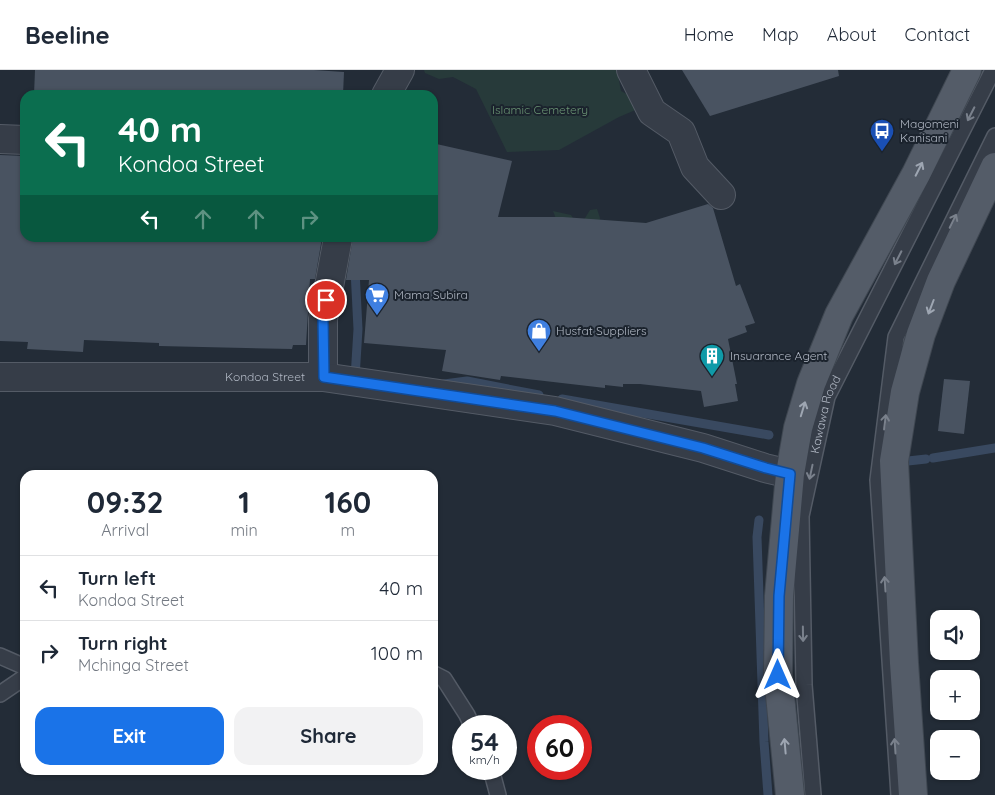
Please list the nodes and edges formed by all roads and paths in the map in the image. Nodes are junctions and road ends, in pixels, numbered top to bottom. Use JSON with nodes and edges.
{"nodes":[{"id":1,"x":400,"y":70,"type":"edge"},
{"id":2,"x":631,"y":70,"type":"edge"},
{"id":3,"x":967,"y":70,"type":"edge"},
{"id":4,"x":993,"y":70,"type":"edge"},
{"id":5,"x":389,"y":90,"type":"edge"},
{"id":6,"x":995,"y":136,"type":"edge"},
{"id":7,"x":0,"y":139,"type":"edge"},
{"id":8,"x":20,"y":140,"type":"edge"},
{"id":9,"x":995,"y":167,"type":"edge"},
{"id":10,"x":721,"y":195,"type":"dead end"},
{"id":11,"x":337,"y":242,"type":"edge"},
{"id":12,"x":0,"y":377,"type":"edge"},
{"id":13,"x":324,"y":377,"type":"junction"},
{"id":14,"x":790,"y":474,"type":"junction"},
{"id":15,"x":0,"y":656,"type":"edge"},
{"id":16,"x":20,"y":665,"type":"edge"},
{"id":17,"x":438,"y":676,"type":"edge"},
{"id":18,"x":20,"y":680,"type":"edge"},
{"id":19,"x":0,"y":694,"type":"edge"},
{"id":20,"x":465,"y":715,"type":"edge"},
{"id":21,"x":494,"y":780,"type":"edge"},
{"id":22,"x":498,"y":795,"type":"edge"},
{"id":23,"x":790,"y":795,"type":"edge"},
{"id":24,"x":813,"y":795,"type":"edge"},
{"id":25,"x":899,"y":795,"type":"edge"},
{"id":26,"x":913,"y":795,"type":"edge"}],
"edges":[{"from":1,"to":5,"type":"street"},
{"from":2,"to":10,"type":"street"},
{"from":14,"to":3,"type":"main road","name":"Kawawa Road","one_way":true},
{"from":4,"to":24,"type":"lane","name":"Kawawa Road","one_way":true},
{"from":25,"to":6,"type":"lane","one_way":true},
{"from":7,"to":8,"type":"street"},
{"from":9,"to":26,"type":"main road","one_way":true},
{"from":11,"to":13,"type":"street"},
{"from":12,"to":13,"type":"street","name":"Kondoa Street"},
{"from":13,"to":14,"type":"street","name":"Kondoa Street"},
{"from":23,"to":14,"type":"main road","name":"Kawawa Road","one_way":true},
{"from":15,"to":16,"type":"lane"},
{"from":17,"to":20,"type":"lane"},
{"from":18,"to":19,"type":"lane"},
{"from":21,"to":22,"type":"lane"}]}
